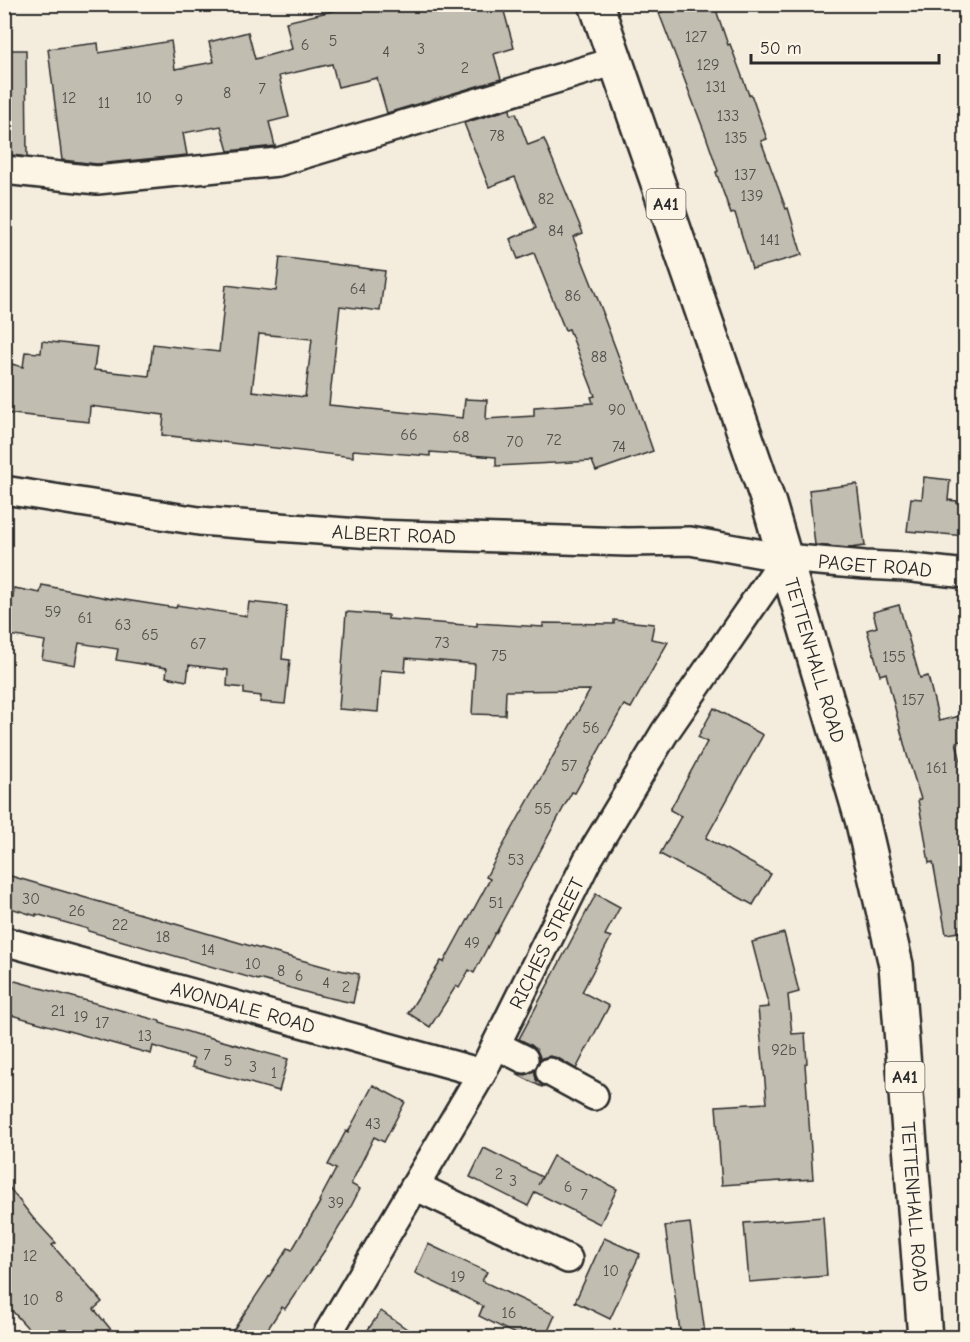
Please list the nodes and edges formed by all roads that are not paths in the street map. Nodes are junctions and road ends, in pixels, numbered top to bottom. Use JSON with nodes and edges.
{"nodes":[{"id":1,"x":596,"y":4,"type":"edge"},
{"id":2,"x":616,"y":61,"type":"junction"},
{"id":3,"x":4,"y":170,"type":"edge"},
{"id":4,"x":4,"y":490,"type":"edge"},
{"id":5,"x":784,"y":558,"type":"junction"},
{"id":6,"x":966,"y":574,"type":"edge"},
{"id":7,"x":4,"y":941,"type":"edge"},
{"id":8,"x":496,"y":1045,"type":"junction"},
{"id":9,"x":524,"y":1059,"type":"dead end"},
{"id":10,"x":550,"y":1072,"type":"dead end"},
{"id":11,"x":482,"y":1073,"type":"junction"},
{"id":12,"x":594,"y":1096,"type":"dead end"},
{"id":13,"x":415,"y":1186,"type":"junction"},
{"id":14,"x":568,"y":1259,"type":"dead end"},
{"id":15,"x":325,"y":1338,"type":"edge"},
{"id":16,"x":925,"y":1338,"type":"edge"}],
"edges":[{"from":1,"to":2,"type":"highway","name":"TETTENHALL ROAD","number":"A41"},
{"from":2,"to":3,"type":"street"},
{"from":2,"to":5,"type":"highway","name":"TETTENHALL ROAD","number":"A41"},
{"from":4,"to":5,"type":"street","name":"ALBERT ROAD"},
{"from":5,"to":6,"type":"street","name":"PAGET ROAD"},
{"from":5,"to":8,"type":"street","name":"RICHES STREET"},
{"from":5,"to":16,"type":"highway","name":"TETTENHALL ROAD","number":"A41"},
{"from":7,"to":11,"type":"street","name":"AVONDALE ROAD"},
{"from":8,"to":9,"type":"street"},
{"from":8,"to":11,"type":"street","name":"RICHES STREET"},
{"from":10,"to":12,"type":"street"},
{"from":11,"to":13,"type":"street","name":"RICHES STREET"},
{"from":13,"to":14,"type":"street"},
{"from":13,"to":15,"type":"street","name":"RICHES STREET"}]}
